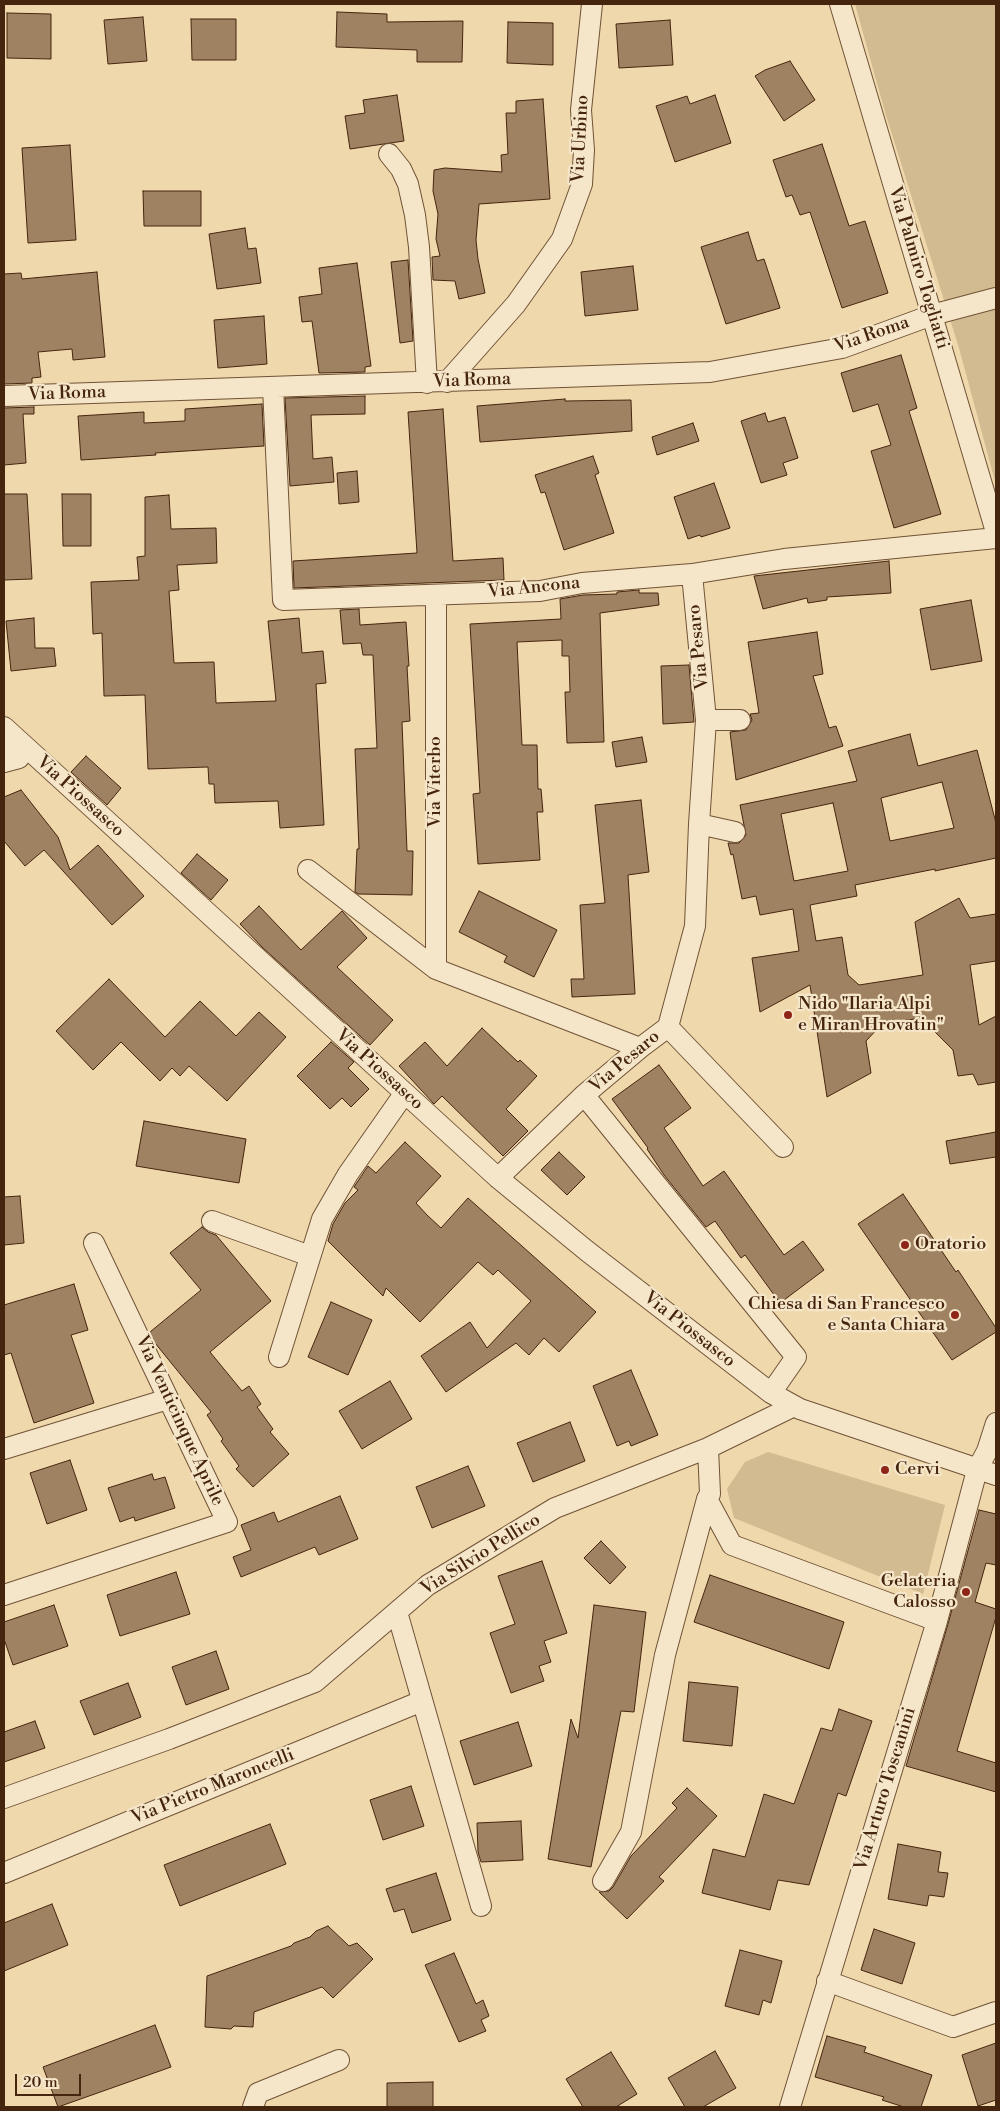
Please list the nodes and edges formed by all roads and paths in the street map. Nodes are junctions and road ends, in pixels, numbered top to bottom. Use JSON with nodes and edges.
{"nodes":[{"id":1,"x":592,"y":4,"type":"edge"},
{"id":2,"x":840,"y":4,"type":"edge"},
{"id":3,"x":389,"y":154,"type":"dead end"},
{"id":4,"x":996,"y":298,"type":"edge"},
{"id":5,"x":932,"y":315,"type":"junction"},
{"id":6,"x":427,"y":382,"type":"junction"},
{"id":7,"x":447,"y":382,"type":"junction"},
{"id":8,"x":273,"y":387,"type":"junction"},
{"id":9,"x":4,"y":396,"type":"edge"},
{"id":10,"x":996,"y":532,"type":"edge"},
{"id":11,"x":996,"y":538,"type":"edge"},
{"id":12,"x":692,"y":574,"type":"junction"},
{"id":13,"x":436,"y":596,"type":"junction"},
{"id":14,"x":706,"y":720,"type":"junction"},
{"id":15,"x":740,"y":720,"type":"dead end"},
{"id":16,"x":4,"y":728,"type":"edge"},
{"id":17,"x":4,"y":762,"type":"edge"},
{"id":18,"x":699,"y":824,"type":"junction"},
{"id":19,"x":735,"y":832,"type":"dead end"},
{"id":20,"x":308,"y":870,"type":"dead end"},
{"id":21,"x":436,"y":969,"type":"junction"},
{"id":22,"x":668,"y":1027,"type":"junction"},
{"id":23,"x":640,"y":1048,"type":"junction"},
{"id":24,"x":404,"y":1094,"type":"junction"},
{"id":25,"x":584,"y":1095,"type":"junction"},
{"id":26,"x":783,"y":1148,"type":"dead end"},
{"id":27,"x":498,"y":1178,"type":"junction"},
{"id":28,"x":212,"y":1221,"type":"dead end"},
{"id":29,"x":94,"y":1243,"type":"dead end"},
{"id":30,"x":310,"y":1256,"type":"junction"},
{"id":31,"x":279,"y":1357,"type":"dead end"},
{"id":32,"x":771,"y":1393,"type":"junction"},
{"id":33,"x":168,"y":1399,"type":"junction"},
{"id":34,"x":794,"y":1406,"type":"junction"},
{"id":35,"x":996,"y":1422,"type":"edge"},
{"id":36,"x":708,"y":1448,"type":"junction"},
{"id":37,"x":4,"y":1449,"type":"edge"},
{"id":38,"x":977,"y":1470,"type":"junction"},
{"id":39,"x":996,"y":1475,"type":"edge"},
{"id":40,"x":707,"y":1499,"type":"junction"},
{"id":41,"x":4,"y":1595,"type":"edge"},
{"id":42,"x":398,"y":1612,"type":"junction"},
{"id":43,"x":937,"y":1621,"type":"junction"},
{"id":44,"x":422,"y":1701,"type":"junction"},
{"id":45,"x":4,"y":1798,"type":"edge"},
{"id":46,"x":4,"y":1873,"type":"edge"},
{"id":47,"x":603,"y":1881,"type":"dead end"},
{"id":48,"x":481,"y":1906,"type":"dead end"},
{"id":49,"x":827,"y":1981,"type":"junction"},
{"id":50,"x":996,"y":2012,"type":"edge"},
{"id":51,"x":340,"y":2060,"type":"dead end"},
{"id":52,"x":253,"y":2107,"type":"edge"},
{"id":53,"x":790,"y":2107,"type":"edge"}],
"edges":[{"from":1,"to":7,"type":"street","name":"Via Urbino"},
{"from":2,"to":5,"type":"street","name":"Via Palmiro Togliatti"},
{"from":3,"to":6,"type":"street"},
{"from":4,"to":5,"type":"street","name":"Via Roma"},
{"from":5,"to":7,"type":"street","name":"Via Roma"},
{"from":5,"to":10,"type":"street","name":"Via Palmiro Togliatti"},
{"from":6,"to":7,"type":"street","name":"Via Roma"},
{"from":6,"to":8,"type":"street","name":"Via Roma"},
{"from":8,"to":9,"type":"street","name":"Via Roma"},
{"from":8,"to":13,"type":"street","name":"Via Ancona"},
{"from":11,"to":12,"type":"street","name":"Via Ancona"},
{"from":12,"to":13,"type":"street","name":"Via Ancona"},
{"from":12,"to":14,"type":"street","name":"Via Pesaro"},
{"from":13,"to":21,"type":"street","name":"Via Viterbo"},
{"from":14,"to":15,"type":"street"},
{"from":14,"to":18,"type":"street","name":"Via Pesaro"},
{"from":16,"to":17,"type":"street"},
{"from":16,"to":24,"type":"street","name":"Via Piossasco"},
{"from":18,"to":19,"type":"street"},
{"from":18,"to":22,"type":"street","name":"Via Pesaro"},
{"from":20,"to":21,"type":"street"},
{"from":21,"to":23,"type":"street"},
{"from":22,"to":23,"type":"street","name":"Via Pesaro"},
{"from":22,"to":26,"type":"street"},
{"from":23,"to":25,"type":"street","name":"Via Pesaro"},
{"from":24,"to":27,"type":"street","name":"Via Piossasco"},
{"from":24,"to":30,"type":"street"},
{"from":25,"to":27,"type":"street","name":"Via Pesaro"},
{"from":25,"to":32,"type":"street"},
{"from":27,"to":32,"type":"street","name":"Via Piossasco"},
{"from":28,"to":30,"type":"street"},
{"from":29,"to":33,"type":"street","name":"Via Venticinque Aprile"},
{"from":30,"to":31,"type":"street"},
{"from":32,"to":34,"type":"street","name":"Via Piossasco"},
{"from":33,"to":37,"type":"street"},
{"from":33,"to":41,"type":"street","name":"Via Venticinque Aprile"},
{"from":34,"to":36,"type":"street","name":"Via Silvio Pellico"},
{"from":34,"to":38,"type":"street","name":"Via Piossasco"},
{"from":35,"to":38,"type":"street","name":"Via Arturo Toscanini"},
{"from":36,"to":40,"type":"street"},
{"from":36,"to":42,"type":"street","name":"Via Silvio Pellico"},
{"from":38,"to":39,"type":"street","name":"Via Piossasco"},
{"from":38,"to":43,"type":"street","name":"Via Arturo Toscanini"},
{"from":40,"to":43,"type":"street"},
{"from":40,"to":47,"type":"street"},
{"from":42,"to":44,"type":"street"},
{"from":42,"to":45,"type":"street"},
{"from":43,"to":49,"type":"street","name":"Via Arturo Toscanini"},
{"from":44,"to":46,"type":"street","name":"Via Pietro Maroncelli"},
{"from":44,"to":48,"type":"street"},
{"from":49,"to":50,"type":"street"},
{"from":49,"to":53,"type":"street","name":"Via Arturo Toscanini"},
{"from":51,"to":52,"type":"street"}]}
